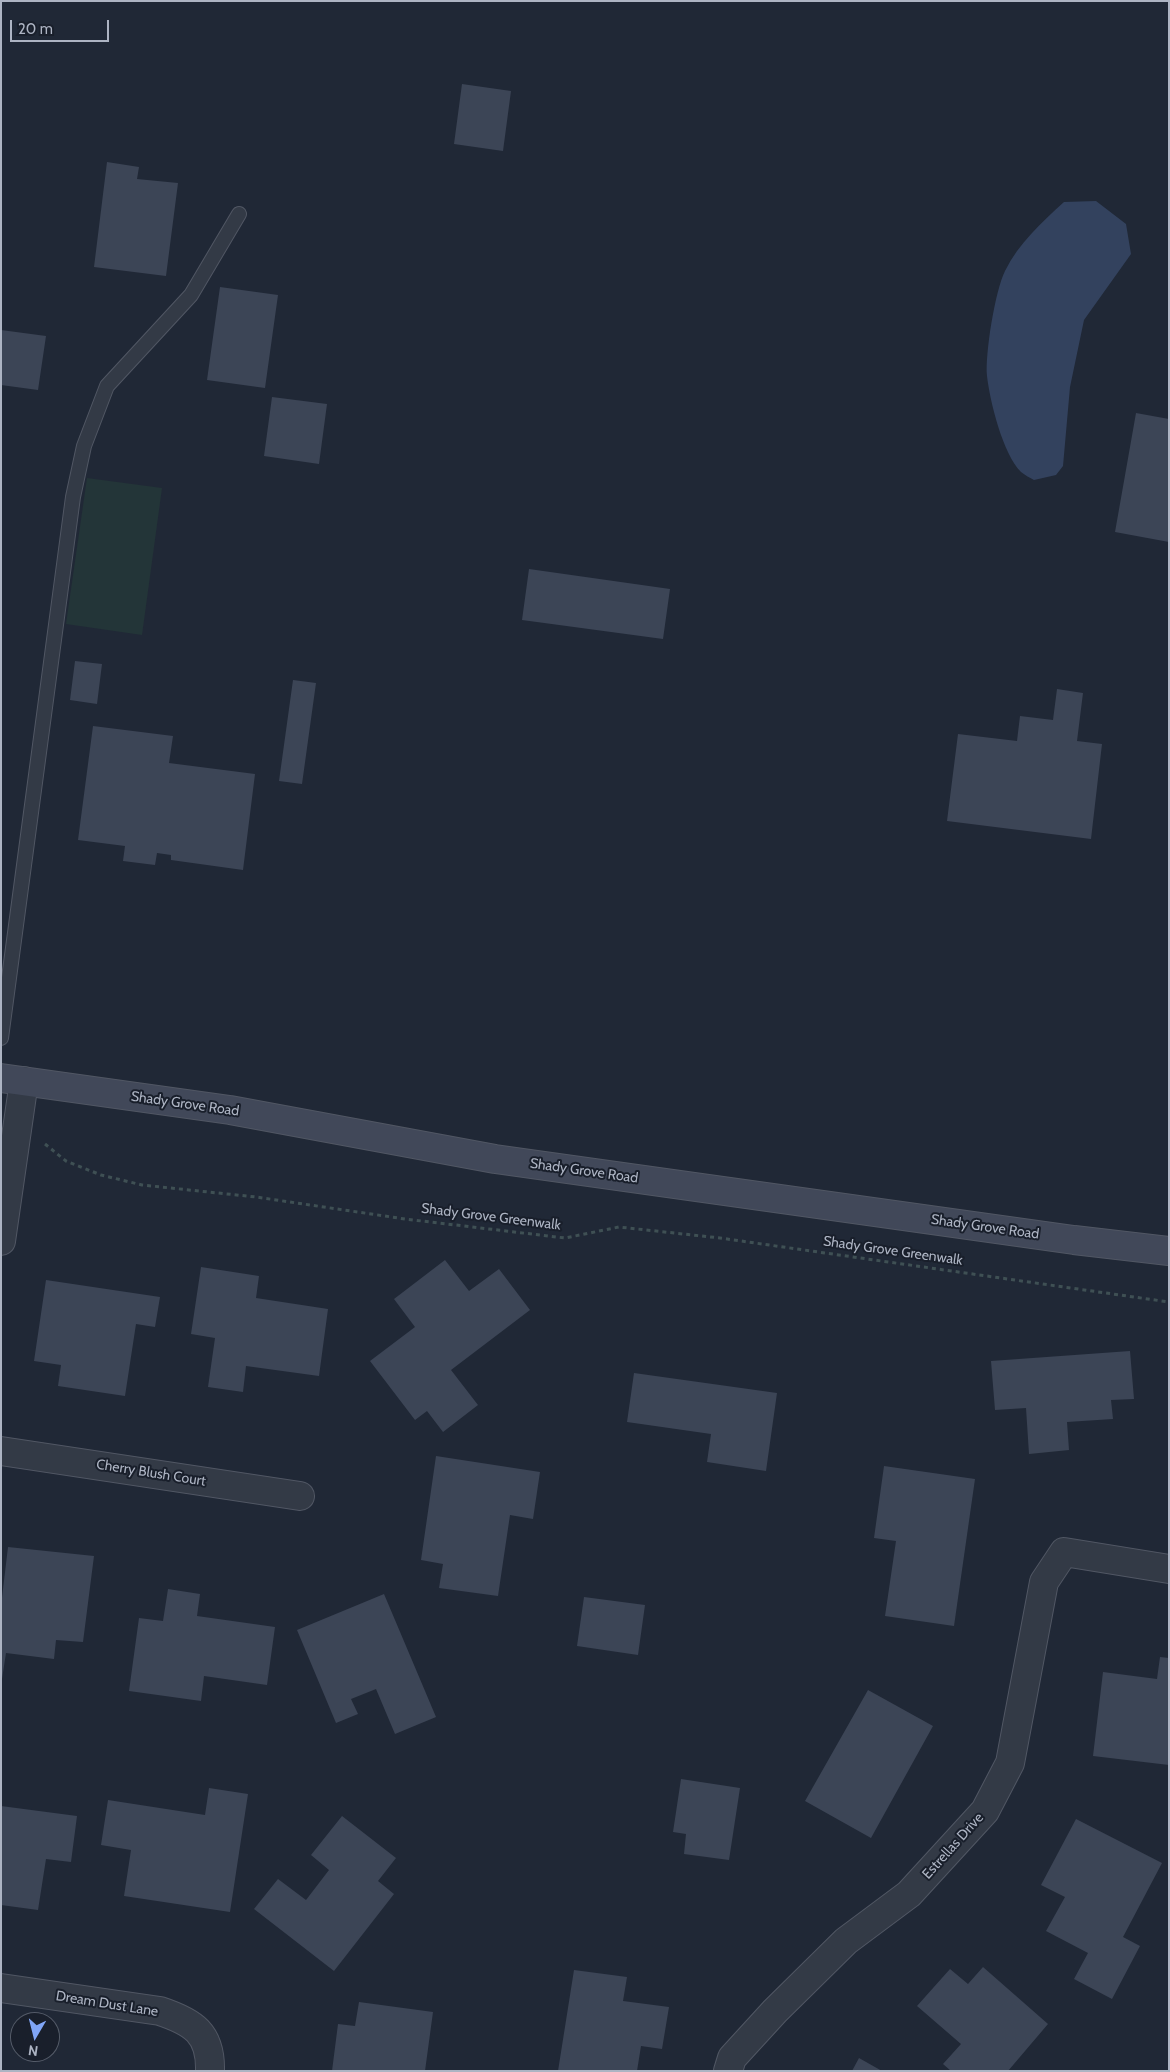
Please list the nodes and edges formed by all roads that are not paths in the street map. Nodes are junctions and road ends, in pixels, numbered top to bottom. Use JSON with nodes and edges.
{"nodes":[{"id":1,"x":239,"y":214,"type":"dead end"},
{"id":2,"x":1,"y":1038,"type":"edge"},
{"id":3,"x":12,"y":1080,"type":"edge"},
{"id":4,"x":1,"y":1241,"type":"edge"},
{"id":5,"x":1169,"y":1251,"type":"edge"},
{"id":6,"x":1,"y":1451,"type":"edge"},
{"id":7,"x":300,"y":1496,"type":"dead end"},
{"id":8,"x":1169,"y":1569,"type":"edge"},
{"id":9,"x":1,"y":1988,"type":"edge"},
{"id":10,"x":210,"y":2071,"type":"edge"},
{"id":11,"x":728,"y":2071,"type":"edge"}],
"edges":[{"from":1,"to":2,"type":"lane"},
{"from":3,"to":4,"type":"street"},
{"from":3,"to":5,"type":"main road","name":"Shady Grove Road"},
{"from":6,"to":7,"type":"street","name":"Cherry Blush Court"},
{"from":8,"to":11,"type":"street","name":"Estrellas Drive"},
{"from":9,"to":10,"type":"street","name":"Dream Dust Lane"}]}
